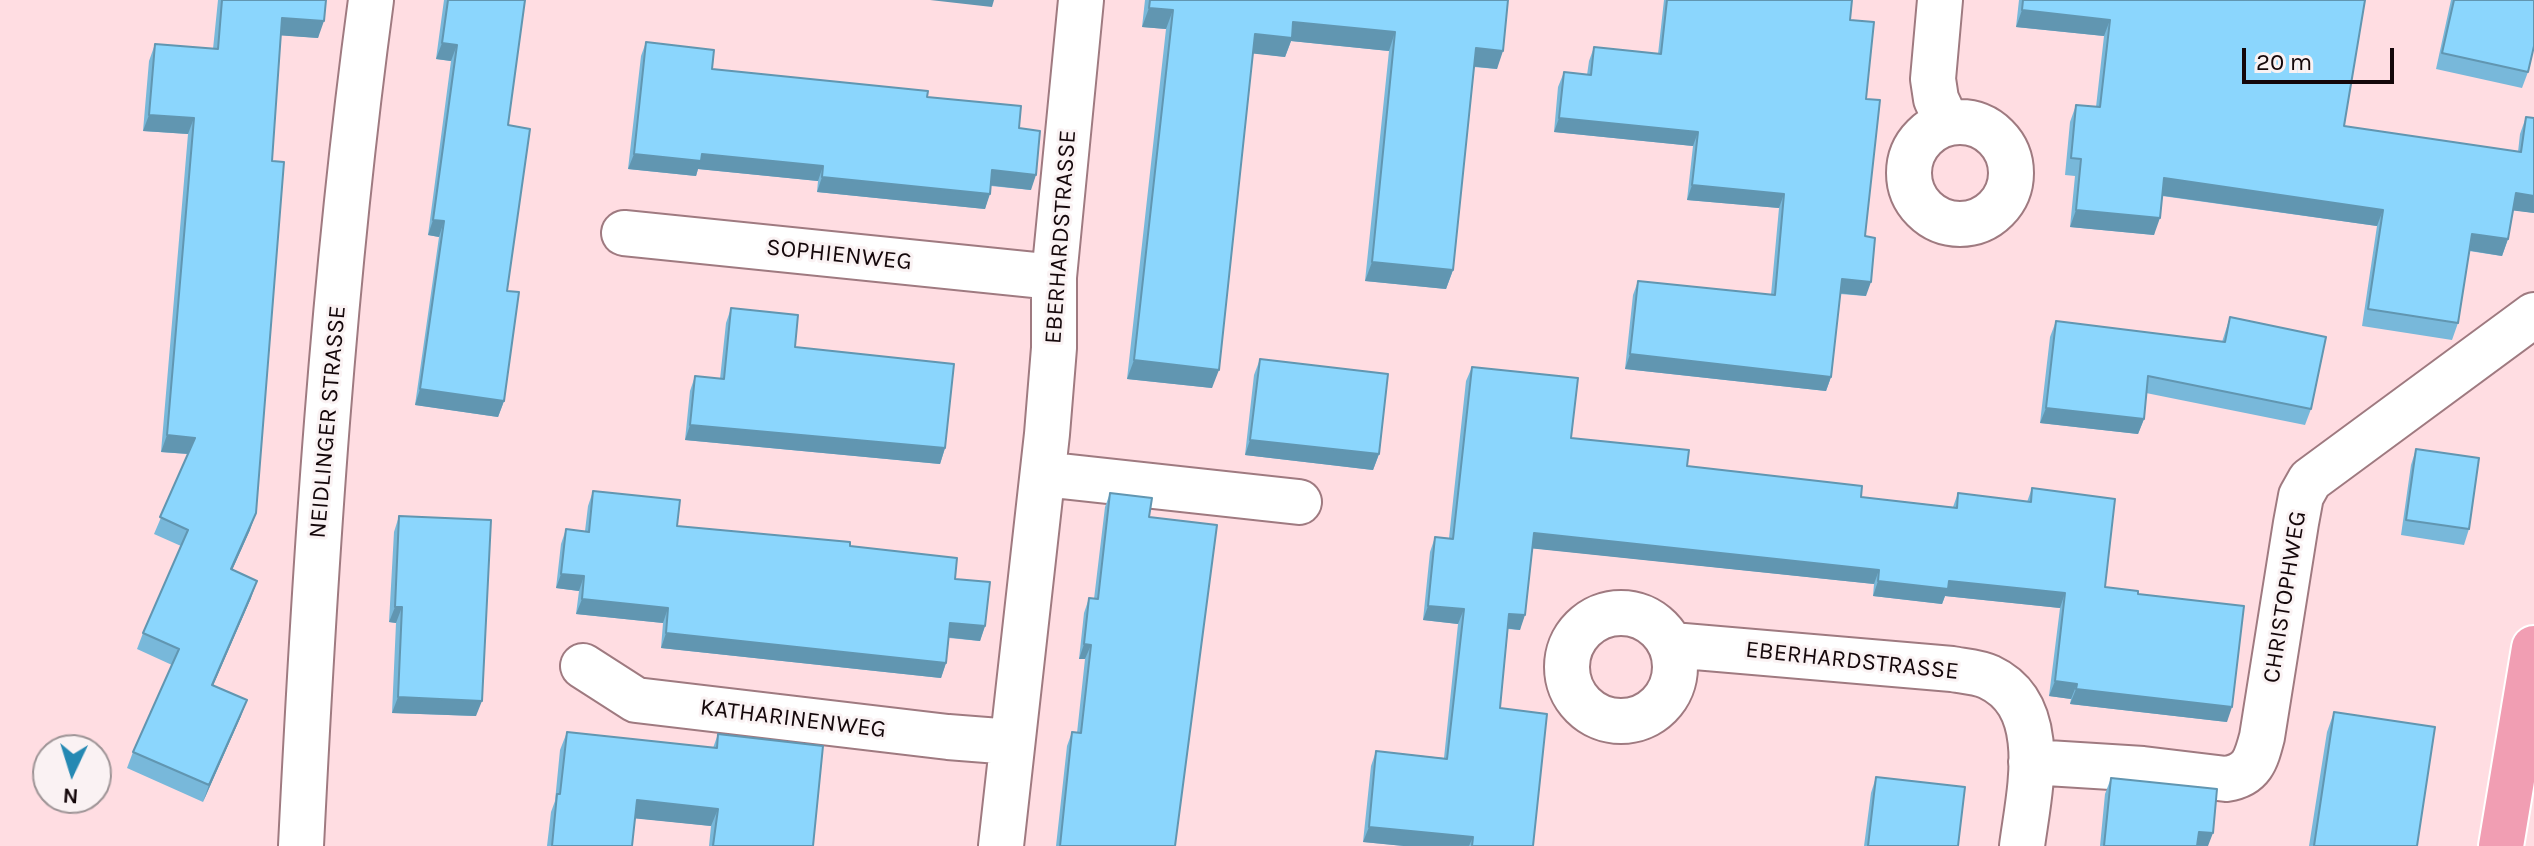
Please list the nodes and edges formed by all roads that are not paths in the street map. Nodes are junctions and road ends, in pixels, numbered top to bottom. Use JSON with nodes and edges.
{"nodes":[{"id":1,"x":371,"y":0,"type":"edge"},
{"id":2,"x":1081,"y":0,"type":"edge"},
{"id":3,"x":1940,"y":0,"type":"edge"},
{"id":4,"x":1947,"y":123,"type":"dead end"},
{"id":5,"x":624,"y":233,"type":"dead end"},
{"id":6,"x":1054,"y":277,"type":"junction"},
{"id":7,"x":2534,"y":315,"type":"edge"},
{"id":8,"x":1043,"y":474,"type":"junction"},
{"id":9,"x":1299,"y":502,"type":"dead end"},
{"id":10,"x":1672,"y":645,"type":"dead end"},
{"id":11,"x":2534,"y":648,"type":"edge"},
{"id":12,"x":583,"y":666,"type":"dead end"},
{"id":13,"x":1012,"y":742,"type":"junction"},
{"id":14,"x":2031,"y":762,"type":"junction"},
{"id":15,"x":301,"y":846,"type":"edge"},
{"id":16,"x":1001,"y":846,"type":"edge"},
{"id":17,"x":2022,"y":846,"type":"edge"},
{"id":18,"x":2501,"y":846,"type":"edge"}],
"edges":[{"from":1,"to":15,"type":"street","name":"NEIDLINGER STRASSE"},
{"from":2,"to":6,"type":"street","name":"EBERHARDSTRASSE"},
{"from":3,"to":4,"type":"street"},
{"from":5,"to":6,"type":"street","name":"SOPHIENWEG"},
{"from":6,"to":8,"type":"street","name":"EBERHARDSTRASSE"},
{"from":7,"to":14,"type":"street","name":"CHRISTOPHWEG"},
{"from":8,"to":9,"type":"street"},
{"from":8,"to":13,"type":"street","name":"EBERHARDSTRASSE"},
{"from":10,"to":14,"type":"street","name":"EBERHARDSTRASSE"},
{"from":11,"to":18,"type":"main road"},
{"from":12,"to":13,"type":"street","name":"KATHARINENWEG"},
{"from":13,"to":16,"type":"street","name":"EBERHARDSTRASSE"},
{"from":14,"to":17,"type":"street","name":"EBERHARDSTRASSE"}]}
